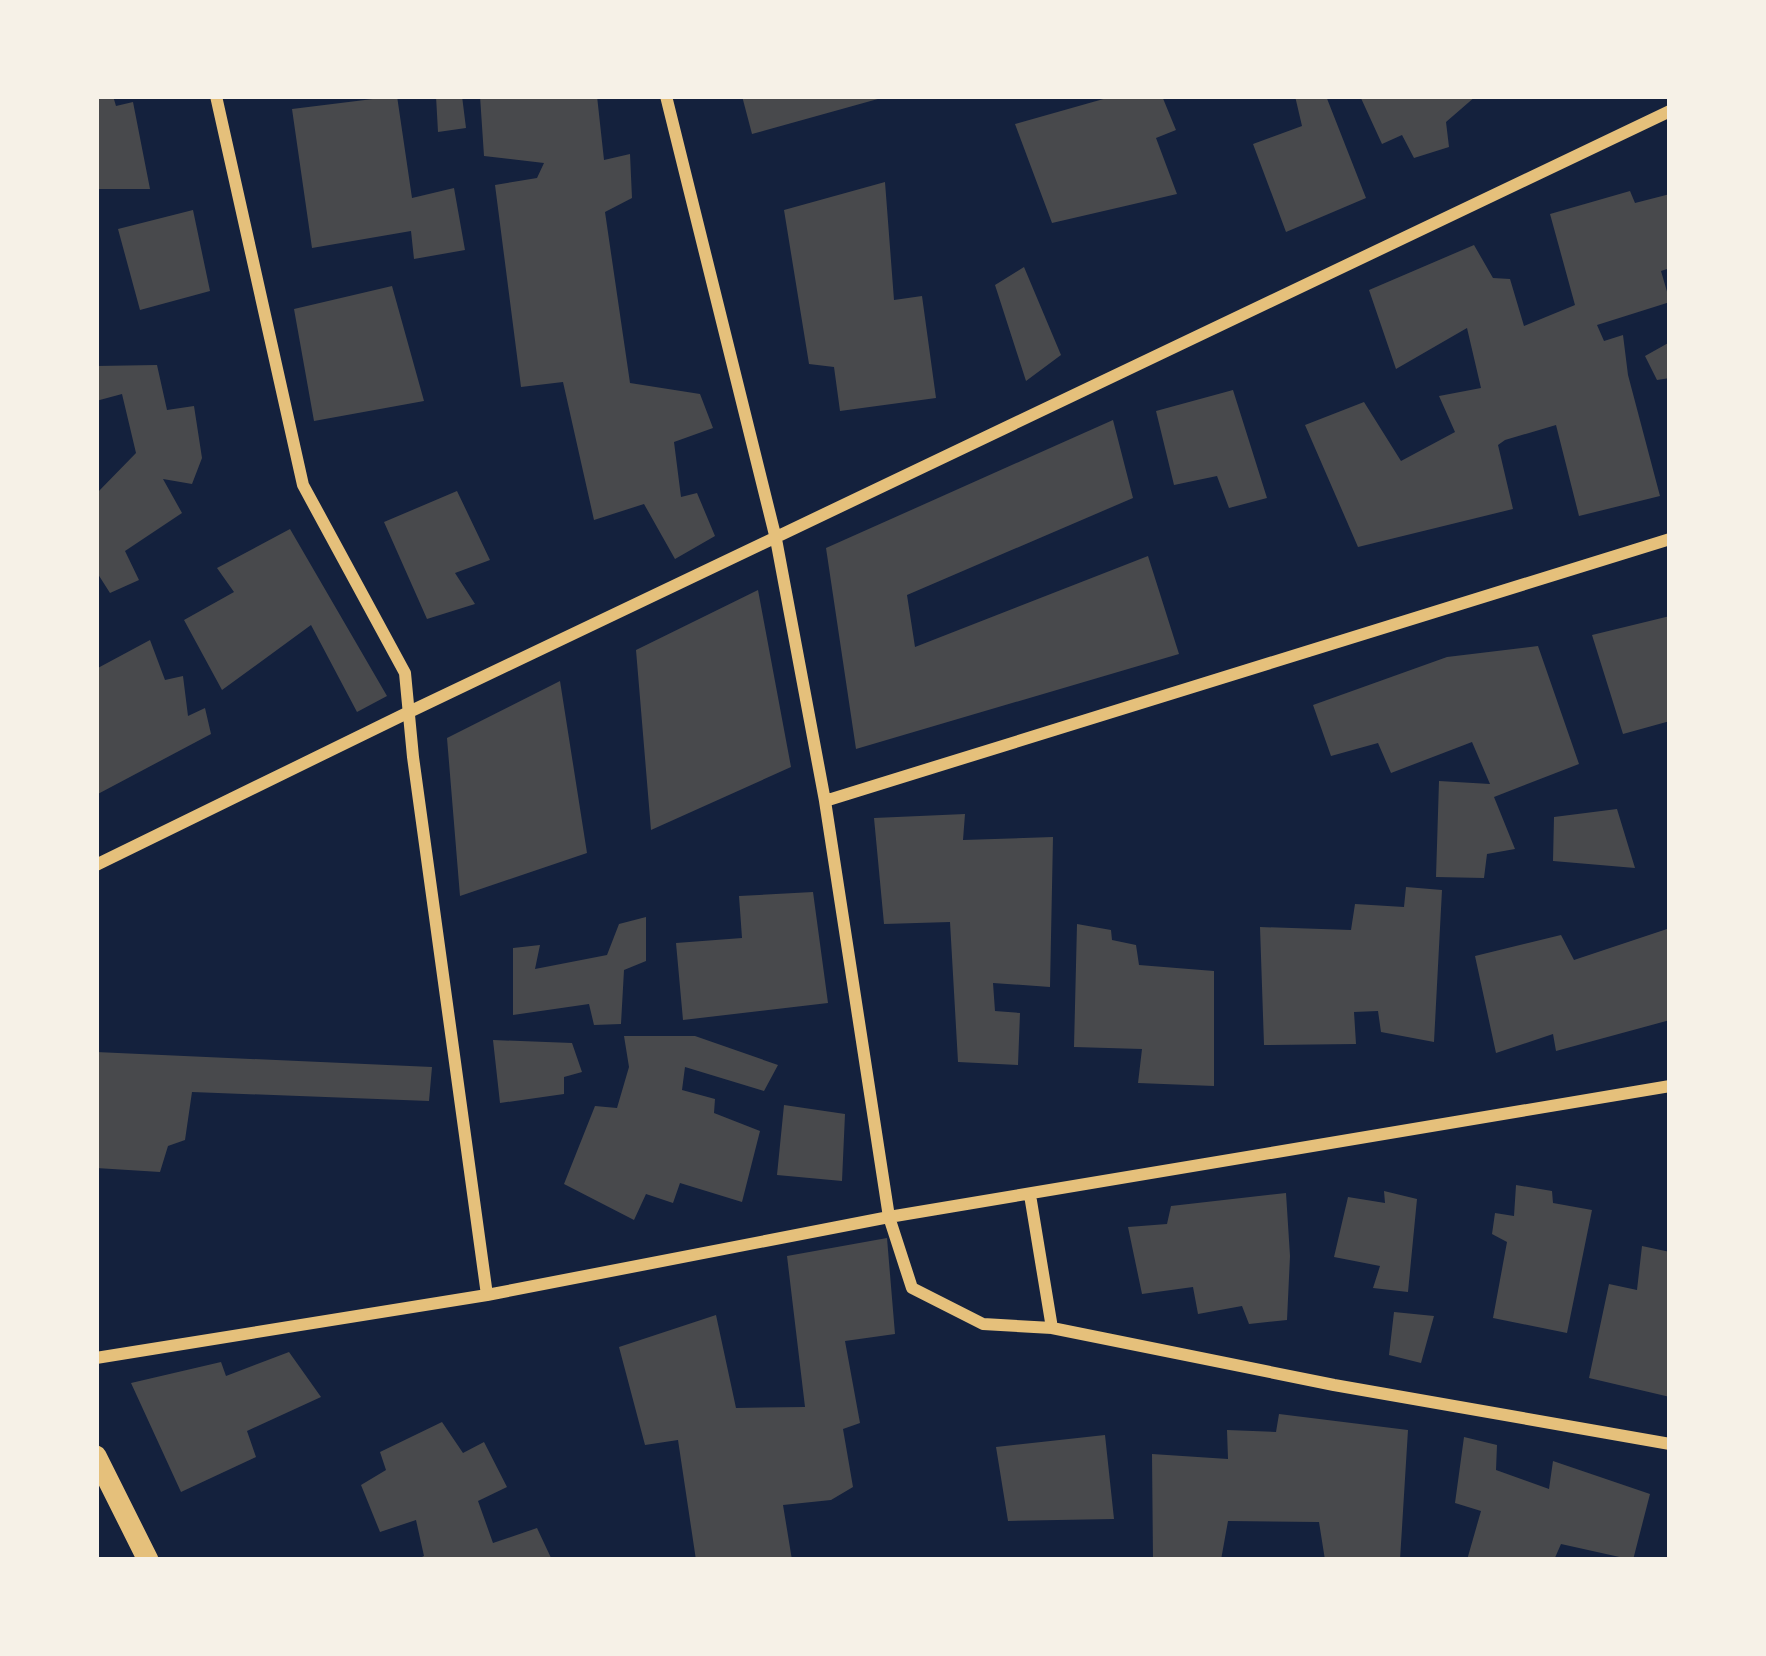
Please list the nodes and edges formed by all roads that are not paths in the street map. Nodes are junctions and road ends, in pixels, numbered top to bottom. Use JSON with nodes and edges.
{"nodes":[{"id":1,"x":216,"y":96,"type":"edge"},
{"id":2,"x":666,"y":96,"type":"edge"},
{"id":3,"x":1670,"y":111,"type":"edge"},
{"id":4,"x":776,"y":539,"type":"junction"},
{"id":5,"x":1670,"y":539,"type":"edge"},
{"id":6,"x":407,"y":713,"type":"junction"},
{"id":7,"x":825,"y":801,"type":"junction"},
{"id":8,"x":96,"y":865,"type":"edge"},
{"id":9,"x":1670,"y":1086,"type":"edge"},
{"id":10,"x":1030,"y":1195,"type":"junction"},
{"id":11,"x":890,"y":1217,"type":"junction"},
{"id":12,"x":487,"y":1295,"type":"junction"},
{"id":13,"x":1052,"y":1328,"type":"junction"},
{"id":14,"x":96,"y":1358,"type":"edge"},
{"id":15,"x":1670,"y":1444,"type":"edge"},
{"id":16,"x":96,"y":1456,"type":"edge"},
{"id":17,"x":148,"y":1560,"type":"edge"}],
"edges":[{"from":1,"to":6,"type":"street"},
{"from":2,"to":4,"type":"street"},
{"from":3,"to":4,"type":"street"},
{"from":4,"to":6,"type":"street"},
{"from":4,"to":7,"type":"street"},
{"from":5,"to":7,"type":"street"},
{"from":6,"to":8,"type":"street"},
{"from":6,"to":12,"type":"street"},
{"from":7,"to":11,"type":"street"},
{"from":9,"to":10,"type":"street"},
{"from":10,"to":11,"type":"street"},
{"from":10,"to":13,"type":"street"},
{"from":11,"to":12,"type":"street"},
{"from":11,"to":13,"type":"street"},
{"from":12,"to":14,"type":"street"},
{"from":13,"to":15,"type":"street"},
{"from":16,"to":17,"type":"street"}]}
